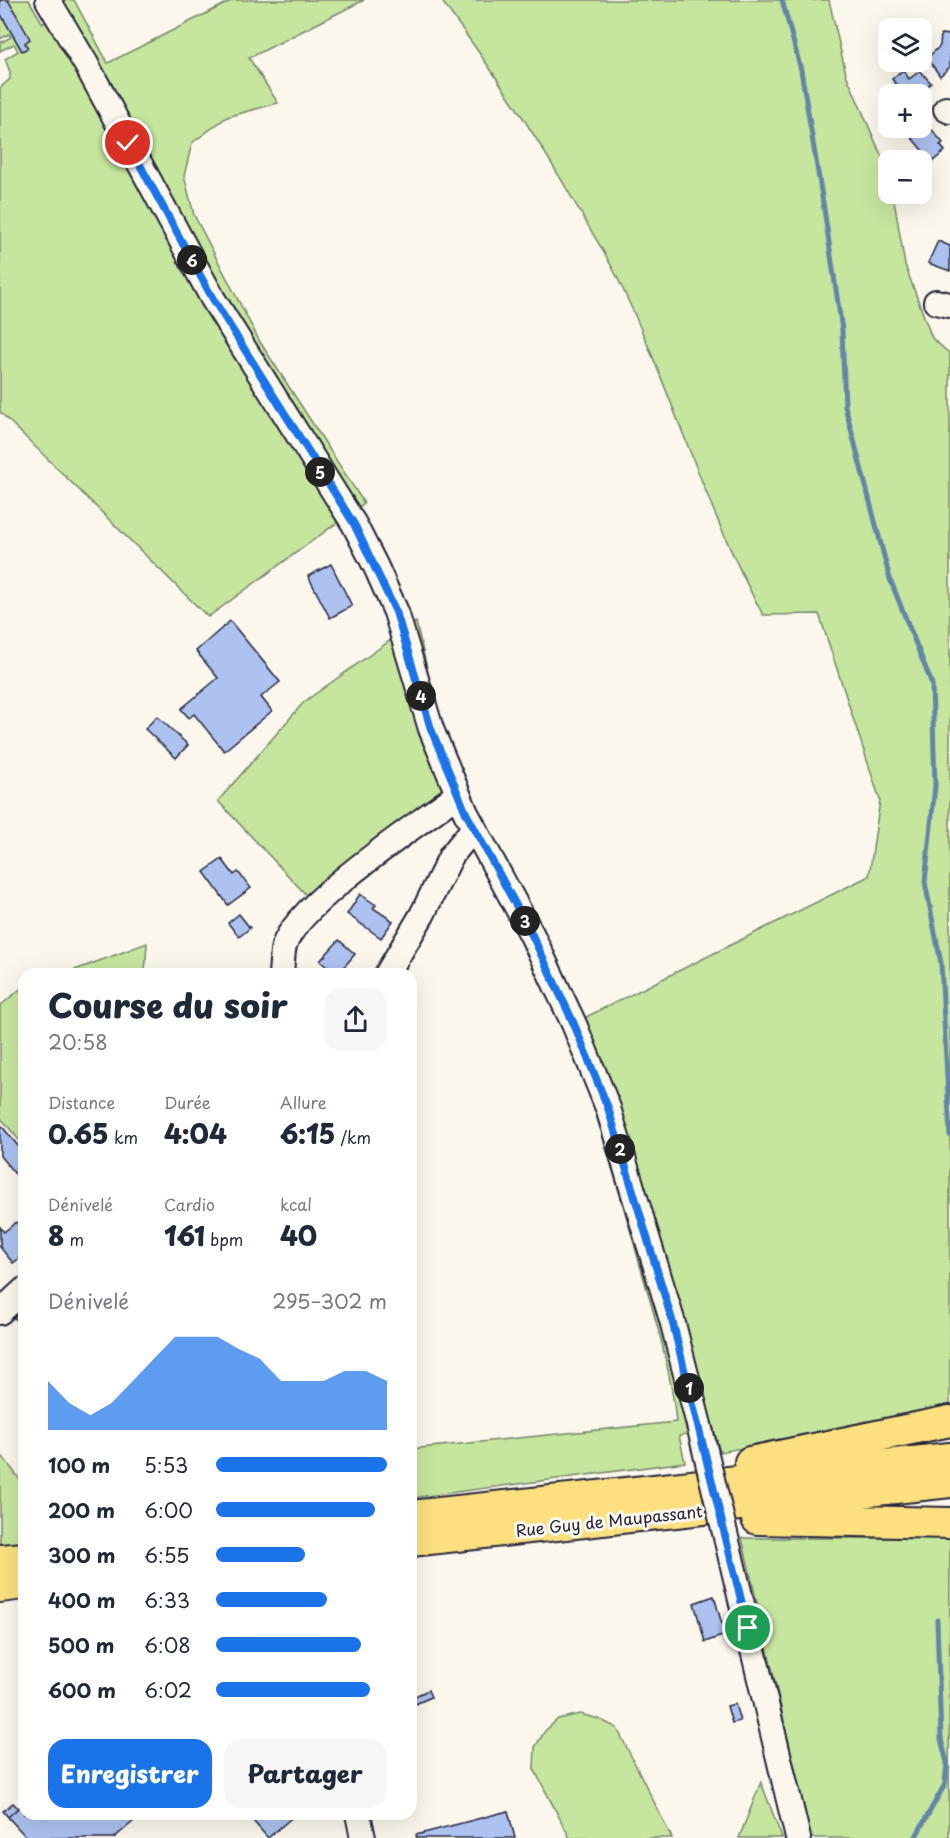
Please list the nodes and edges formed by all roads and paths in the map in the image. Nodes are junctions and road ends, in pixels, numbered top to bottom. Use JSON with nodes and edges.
{"nodes":[{"id":1,"x":48,"y":0,"type":"edge"},
{"id":2,"x":458,"y":794,"type":"junction"},
{"id":3,"x":474,"y":828,"type":"junction"},
{"id":4,"x":282,"y":968,"type":"edge"},
{"id":5,"x":391,"y":968,"type":"edge"},
{"id":6,"x":18,"y":1296,"type":"edge"},
{"id":7,"x":0,"y":1312,"type":"edge"},
{"id":8,"x":950,"y":1421,"type":"edge"},
{"id":9,"x":950,"y":1458,"type":"edge"},
{"id":10,"x":950,"y":1482,"type":"edge"},
{"id":11,"x":573,"y":1499,"type":"junction"},
{"id":12,"x":417,"y":1515,"type":"edge"},
{"id":13,"x":646,"y":1516,"type":"junction"},
{"id":14,"x":950,"y":1523,"type":"edge"},
{"id":15,"x":417,"y":1540,"type":"edge"},
{"id":16,"x":18,"y":1558,"type":"edge"},
{"id":17,"x":0,"y":1560,"type":"edge"},
{"id":18,"x":18,"y":1585,"type":"edge"},
{"id":19,"x":0,"y":1587,"type":"edge"},
{"id":20,"x":359,"y":1820,"type":"edge"},
{"id":21,"x":363,"y":1838,"type":"edge"},
{"id":22,"x":798,"y":1838,"type":"edge"}],
"edges":[{"from":1,"to":2,"type":"street"},
{"from":2,"to":3,"type":"street"},
{"from":2,"to":4,"type":"street"},
{"from":3,"to":5,"type":"street"},
{"from":3,"to":22,"type":"street","bridge":true},
{"from":6,"to":7,"type":"street"},
{"from":8,"to":11,"type":"main road"},
{"from":9,"to":11,"type":"main road","name":"Rue Guy de Maupassant"},
{"from":10,"to":13,"type":"main road","name":"Rue Guy de Maupassant"},
{"from":11,"to":12,"type":"main road","name":"Rue Guy de Maupassant"},
{"from":13,"to":14,"type":"main road"},
{"from":13,"to":15,"type":"main road","name":"Rue Guy de Maupassant"},
{"from":16,"to":17,"type":"main road"},
{"from":18,"to":19,"type":"main road"},
{"from":20,"to":21,"type":"street"}]}
